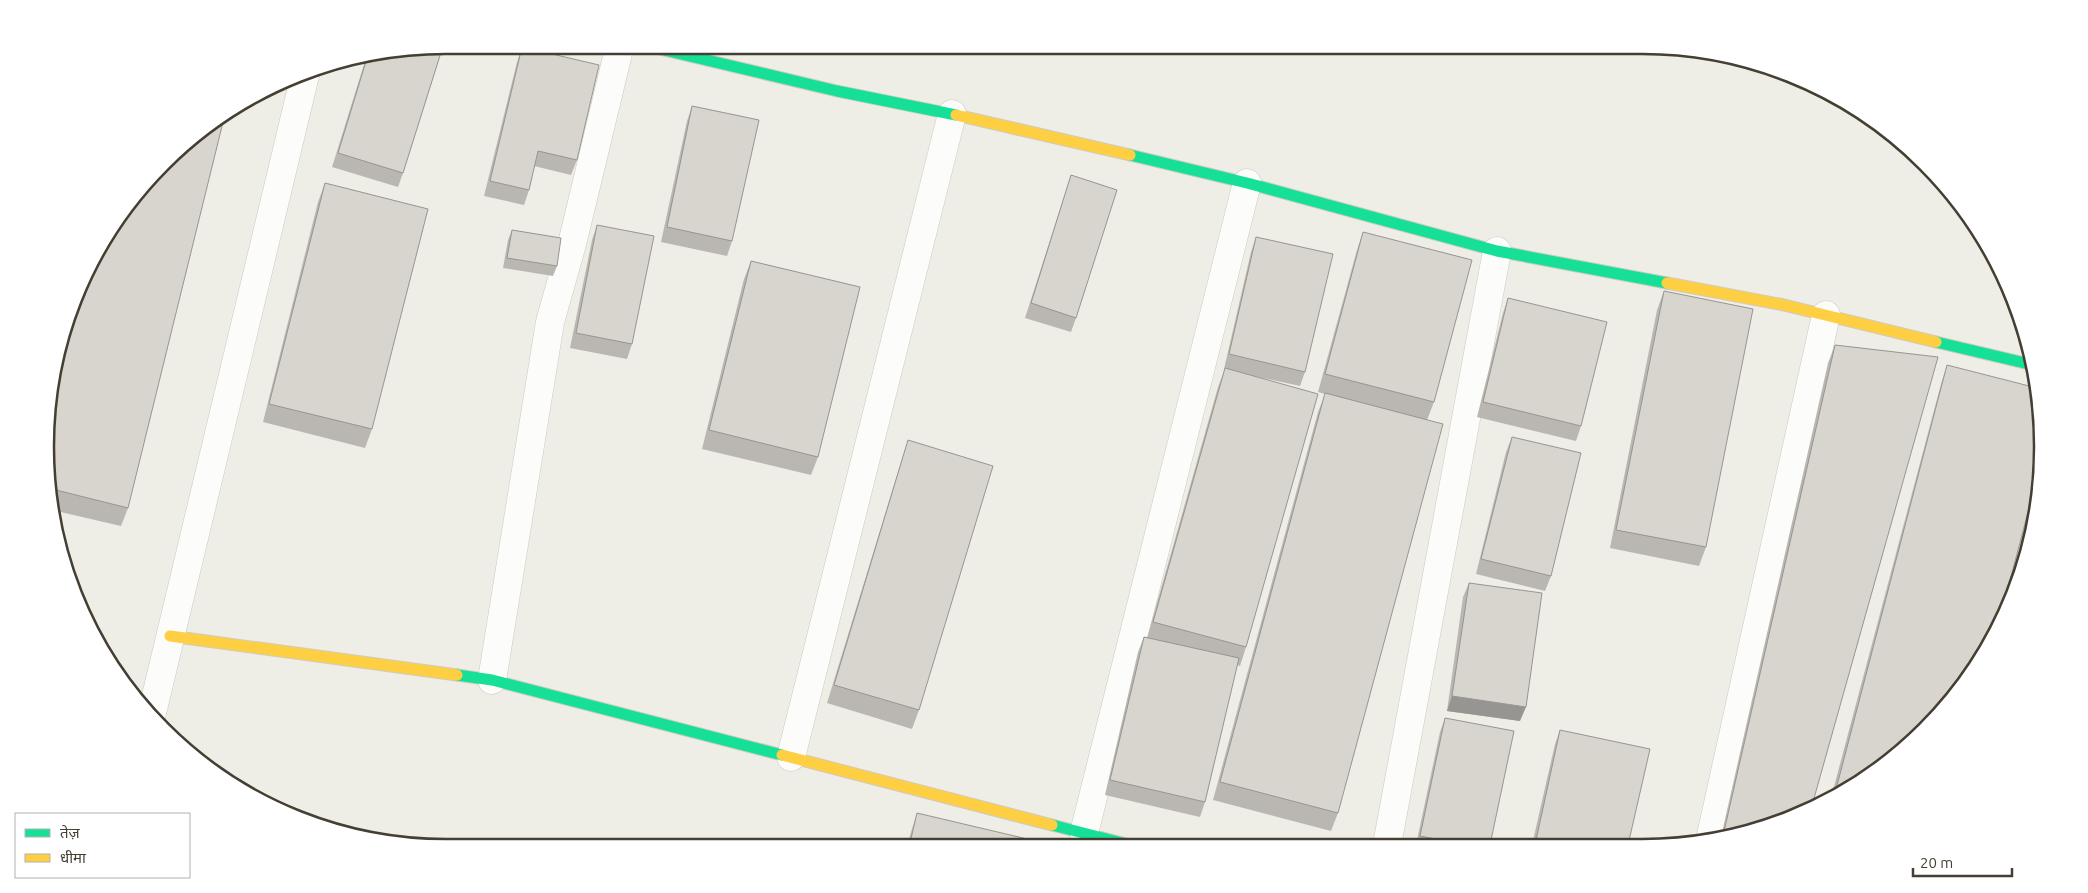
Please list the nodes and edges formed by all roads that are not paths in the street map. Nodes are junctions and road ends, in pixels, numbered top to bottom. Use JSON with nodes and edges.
{"nodes":[{"id":1,"x":618,"y":54,"type":"edge"},
{"id":2,"x":682,"y":54,"type":"edge"},
{"id":3,"x":304,"y":81,"type":"edge"},
{"id":4,"x":952,"y":114,"type":"junction"},
{"id":5,"x":1247,"y":183,"type":"junction"},
{"id":6,"x":1497,"y":251,"type":"junction"},
{"id":7,"x":1826,"y":315,"type":"junction"},
{"id":8,"x":2025,"y":363,"type":"edge"},
{"id":9,"x":170,"y":636,"type":"junction"},
{"id":10,"x":492,"y":680,"type":"junction"},
{"id":11,"x":153,"y":707,"type":"edge"},
{"id":12,"x":792,"y":757,"type":"junction"},
{"id":13,"x":1084,"y":833,"type":"junction"},
{"id":14,"x":1712,"y":833,"type":"edge"},
{"id":15,"x":1107,"y":839,"type":"edge"},
{"id":16,"x":1389,"y":839,"type":"edge"}],
"edges":[{"from":1,"to":10,"type":"street"},
{"from":2,"to":4,"type":"street"},
{"from":3,"to":9,"type":"street"},
{"from":4,"to":5,"type":"street"},
{"from":4,"to":12,"type":"street"},
{"from":5,"to":6,"type":"street"},
{"from":5,"to":13,"type":"street"},
{"from":6,"to":7,"type":"street"},
{"from":6,"to":16,"type":"street"},
{"from":7,"to":8,"type":"street"},
{"from":7,"to":14,"type":"street"},
{"from":9,"to":10,"type":"street"},
{"from":9,"to":11,"type":"street"},
{"from":10,"to":12,"type":"street"},
{"from":12,"to":13,"type":"street"},
{"from":13,"to":15,"type":"street"}]}
